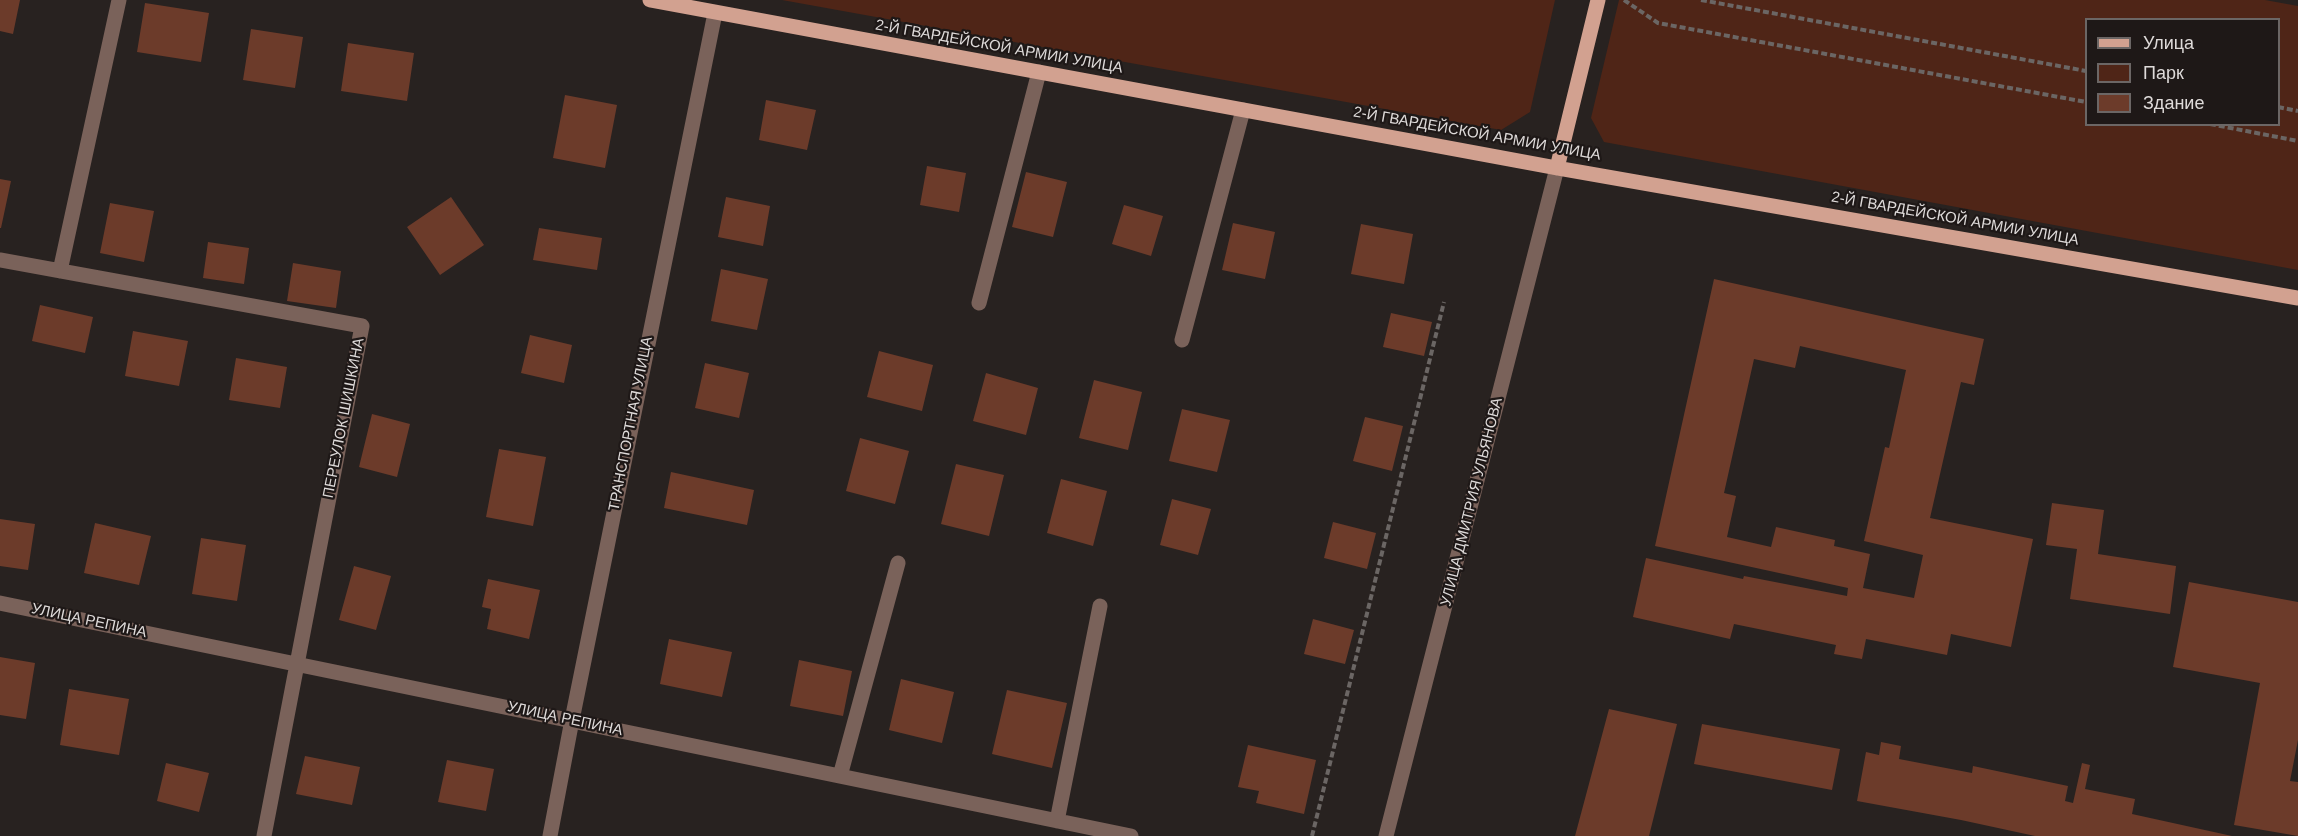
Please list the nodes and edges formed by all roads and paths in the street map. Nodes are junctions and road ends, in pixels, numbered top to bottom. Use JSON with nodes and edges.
{"nodes":[{"id":1,"x":119,"y":0,"type":"edge"},
{"id":2,"x":650,"y":0,"type":"edge"},
{"id":3,"x":1598,"y":0,"type":"edge"},
{"id":4,"x":1624,"y":0,"type":"edge"},
{"id":5,"x":1701,"y":0,"type":"edge"},
{"id":6,"x":715,"y":13,"type":"junction"},
{"id":7,"x":2085,"y":71,"type":"edge"},
{"id":8,"x":1039,"y":72,"type":"junction"},
{"id":9,"x":2085,"y":102,"type":"edge"},
{"id":10,"x":2280,"y":107,"type":"edge"},
{"id":11,"x":1243,"y":110,"type":"junction"},
{"id":12,"x":2298,"y":111,"type":"edge"},
{"id":13,"x":2220,"y":126,"type":"edge"},
{"id":14,"x":2298,"y":141,"type":"edge"},
{"id":15,"x":1557,"y":168,"type":"junction"},
{"id":16,"x":0,"y":260,"type":"edge"},
{"id":17,"x":60,"y":271,"type":"junction"},
{"id":18,"x":2298,"y":298,"type":"edge"},
{"id":19,"x":1444,"y":302,"type":"dead end"},
{"id":20,"x":979,"y":303,"type":"dead end"},
{"id":21,"x":1182,"y":340,"type":"dead end"},
{"id":22,"x":898,"y":563,"type":"dead end"},
{"id":23,"x":0,"y":603,"type":"edge"},
{"id":24,"x":1100,"y":606,"type":"dead end"},
{"id":25,"x":297,"y":664,"type":"junction"},
{"id":26,"x":572,"y":720,"type":"junction"},
{"id":27,"x":840,"y":776,"type":"junction"},
{"id":28,"x":1057,"y":821,"type":"junction"},
{"id":29,"x":264,"y":836,"type":"edge"},
{"id":30,"x":550,"y":836,"type":"edge"},
{"id":31,"x":1131,"y":836,"type":"edge"},
{"id":32,"x":1312,"y":836,"type":"edge"},
{"id":33,"x":1386,"y":836,"type":"edge"}],
"edges":[{"from":1,"to":17,"type":"street"},
{"from":2,"to":6,"type":"main road","name":"2-Й ГВАРДЕЙСКОЙ АРМИИ УЛИЦА"},
{"from":3,"to":15,"type":"main road"},
{"from":4,"to":9,"type":"path"},
{"from":5,"to":7,"type":"path"},
{"from":6,"to":8,"type":"main road","name":"2-Й ГВАРДЕЙСКОЙ АРМИИ УЛИЦА"},
{"from":6,"to":26,"type":"street","name":"ТРАНСПОРТНАЯ УЛИЦА"},
{"from":8,"to":11,"type":"main road","name":"2-Й ГВАРДЕЙСКОЙ АРМИИ УЛИЦА"},
{"from":8,"to":20,"type":"street"},
{"from":10,"to":12,"type":"path"},
{"from":11,"to":15,"type":"main road","name":"2-Й ГВАРДЕЙСКОЙ АРМИИ УЛИЦА"},
{"from":11,"to":21,"type":"street"},
{"from":13,"to":14,"type":"path"},
{"from":15,"to":18,"type":"main road","name":"2-Й ГВАРДЕЙСКОЙ АРМИИ УЛИЦА"},
{"from":15,"to":33,"type":"street","name":"УЛИЦА ДМИТРИЯ УЛЬЯНОВА"},
{"from":16,"to":17,"type":"street","name":"ПЕРЕУЛОК ШИШКИНА"},
{"from":17,"to":25,"type":"street","name":"ПЕРЕУЛОК ШИШКИНА"},
{"from":19,"to":32,"type":"path"},
{"from":22,"to":27,"type":"street"},
{"from":23,"to":25,"type":"street","name":"УЛИЦА РЕПИНА"},
{"from":24,"to":28,"type":"street"},
{"from":25,"to":26,"type":"street","name":"УЛИЦА РЕПИНА"},
{"from":25,"to":29,"type":"street","name":"ПЕРЕУЛОК ШИШКИНА"},
{"from":26,"to":27,"type":"street","name":"УЛИЦА РЕПИНА"},
{"from":26,"to":30,"type":"street","name":"ТРАНСПОРТНАЯ УЛИЦА"},
{"from":27,"to":28,"type":"street","name":"УЛИЦА РЕПИНА"},
{"from":28,"to":31,"type":"street","name":"УЛИЦА РЕПИНА"}]}
